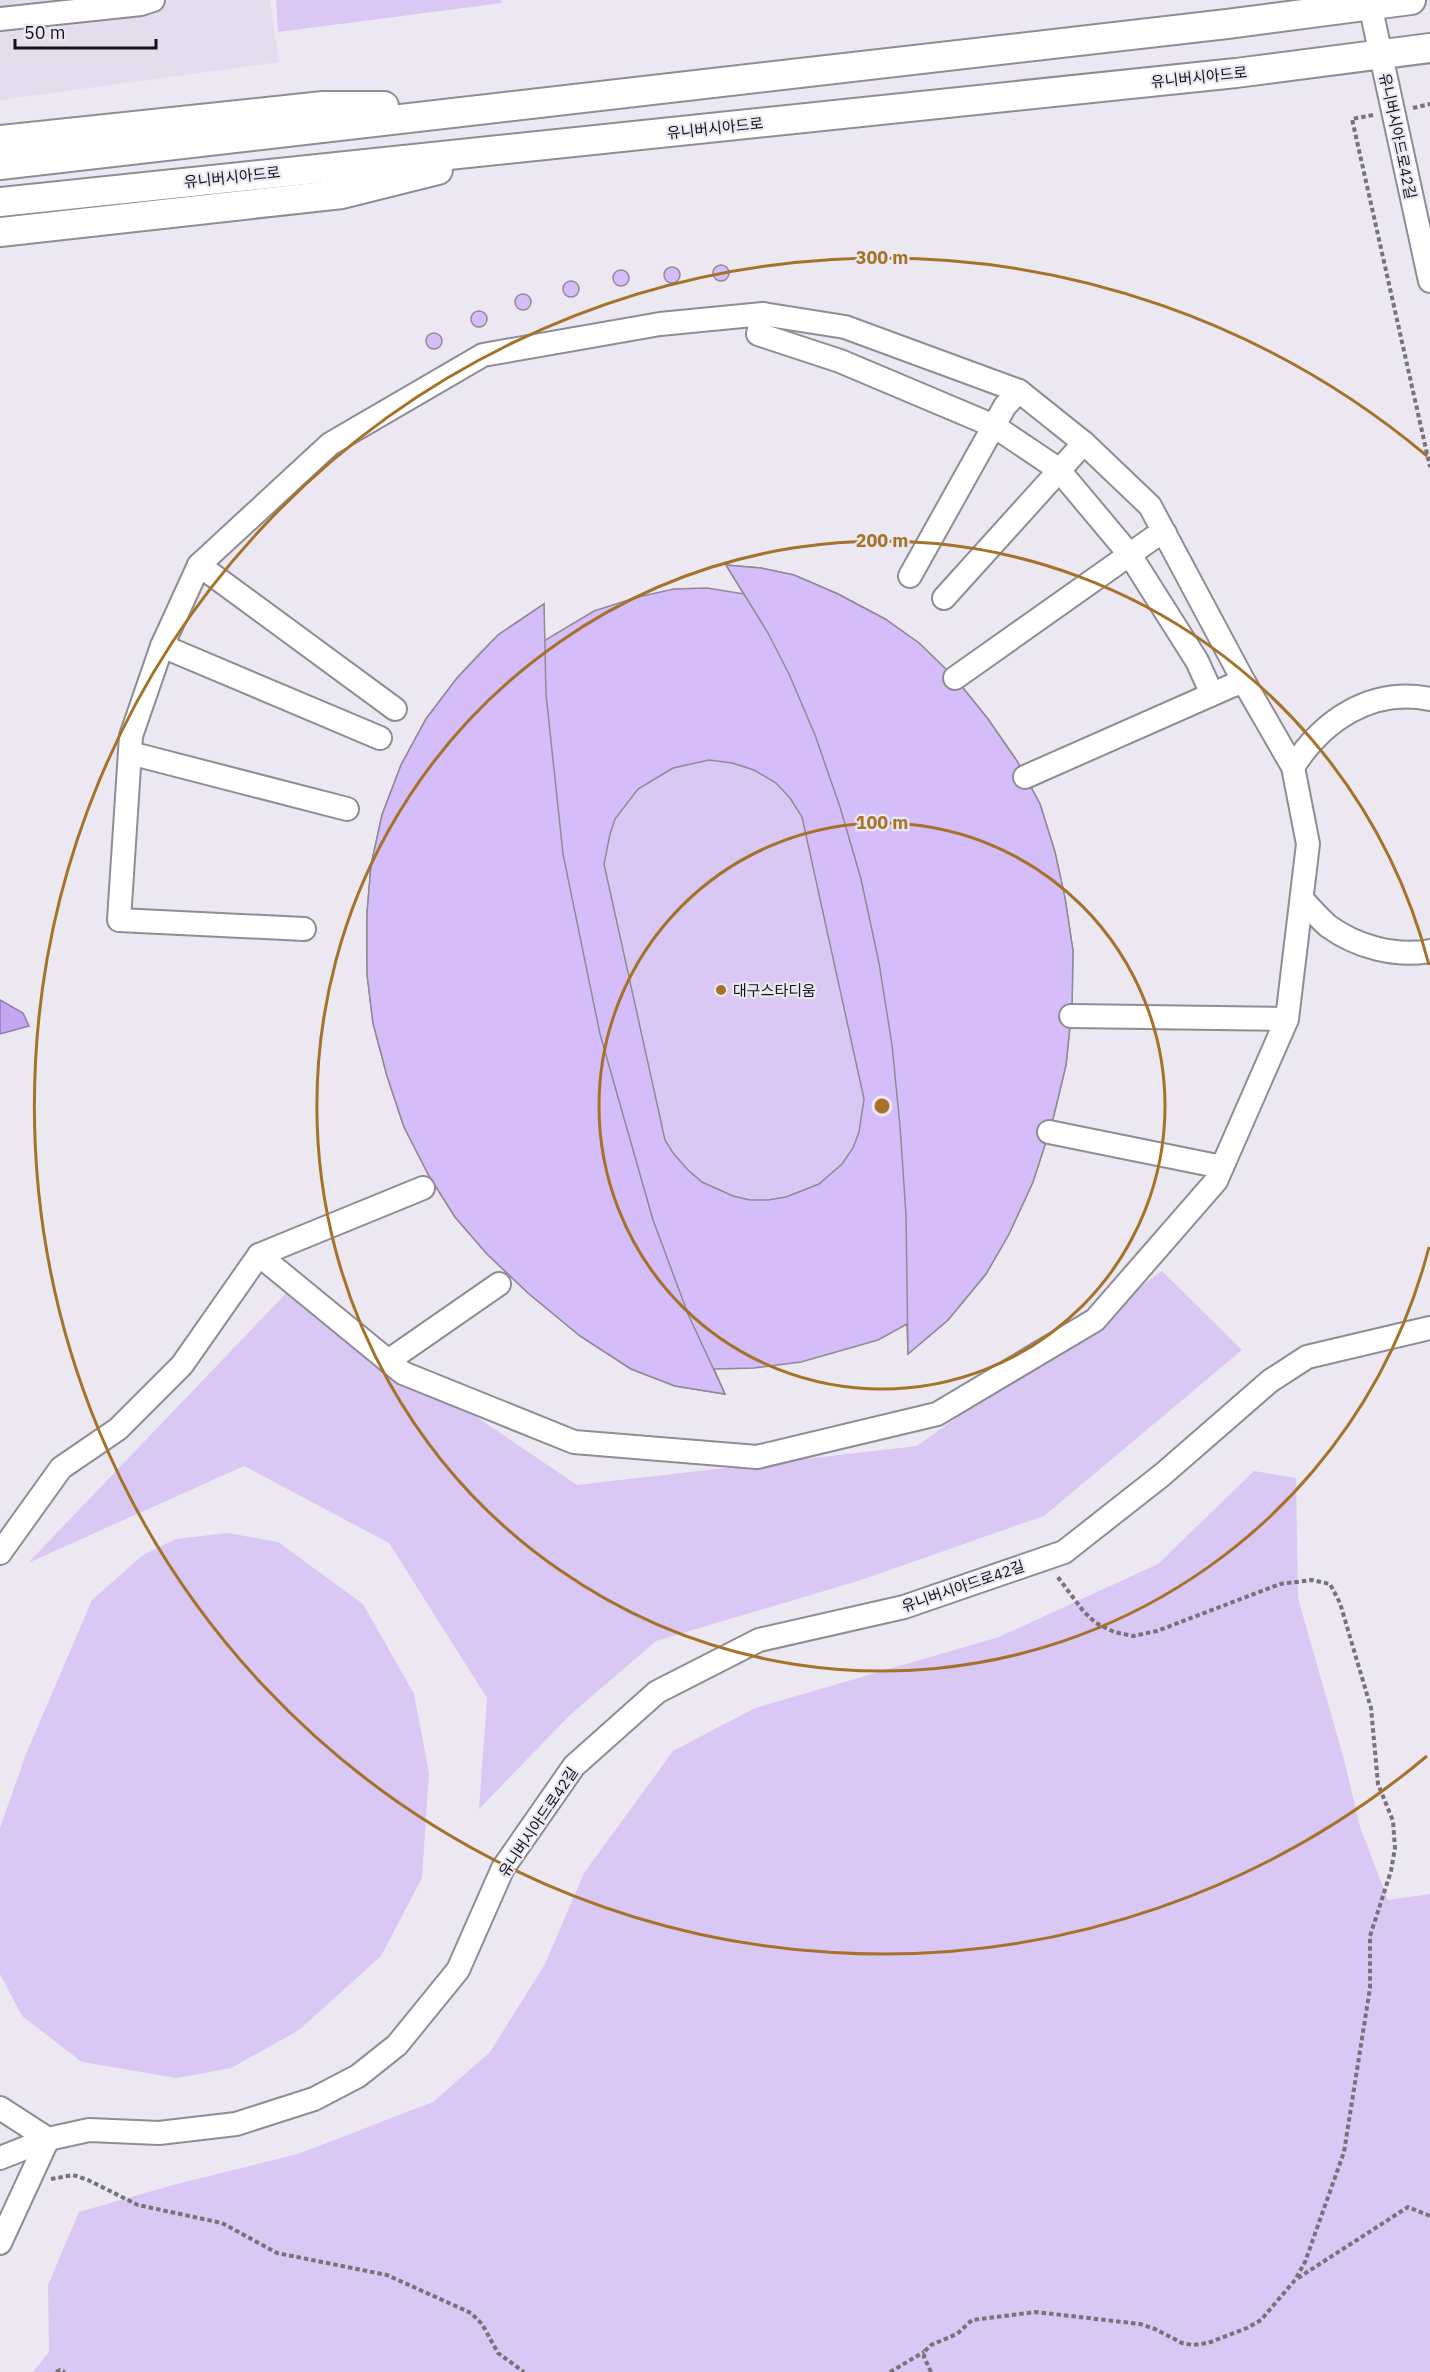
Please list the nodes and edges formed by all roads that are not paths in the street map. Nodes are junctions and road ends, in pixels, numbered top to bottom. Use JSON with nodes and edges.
{"nodes":[{"id":1,"x":153,"y":0,"type":"edge"},
{"id":2,"x":1411,"y":0,"type":"edge"},
{"id":3,"x":1371,"y":11,"type":"edge"},
{"id":4,"x":0,"y":19,"type":"edge"},
{"id":5,"x":1430,"y":48,"type":"edge"},
{"id":6,"x":1380,"y":55,"type":"junction"},
{"id":7,"x":530,"y":105,"type":"junction"},
{"id":8,"x":0,"y":140,"type":"edge"},
{"id":9,"x":530,"y":147,"type":"junction"},
{"id":10,"x":0,"y":165,"type":"edge"},
{"id":11,"x":0,"y":202,"type":"edge"},
{"id":12,"x":0,"y":232,"type":"edge"},
{"id":13,"x":1430,"y":281,"type":"edge"},
{"id":14,"x":763,"y":314,"type":"junction"},
{"id":15,"x":1019,"y":391,"type":"junction"},
{"id":16,"x":994,"y":426,"type":"junction"},
{"id":17,"x":1084,"y":443,"type":"junction"},
{"id":18,"x":1058,"y":469,"type":"junction"},
{"id":19,"x":1165,"y":533,"type":"junction"},
{"id":20,"x":1130,"y":555,"type":"junction"},
{"id":21,"x":199,"y":565,"type":"junction"},
{"id":22,"x":910,"y":576,"type":"dead end"},
{"id":23,"x":944,"y":598,"type":"dead end"},
{"id":24,"x":162,"y":646,"type":"junction"},
{"id":25,"x":955,"y":678,"type":"dead end"},
{"id":26,"x":1244,"y":682,"type":"junction"},
{"id":27,"x":1212,"y":694,"type":"junction"},
{"id":28,"x":1430,"y":699,"type":"edge"},
{"id":29,"x":394,"y":709,"type":"dead end"},
{"id":30,"x":380,"y":738,"type":"dead end"},
{"id":31,"x":130,"y":753,"type":"junction"},
{"id":32,"x":1293,"y":767,"type":"junction"},
{"id":33,"x":1025,"y":777,"type":"dead end"},
{"id":34,"x":347,"y":809,"type":"dead end"},
{"id":35,"x":1302,"y":899,"type":"junction"},
{"id":36,"x":304,"y":929,"type":"dead end"},
{"id":37,"x":1430,"y":951,"type":"edge"},
{"id":38,"x":1071,"y":1016,"type":"dead end"},
{"id":39,"x":1287,"y":1020,"type":"junction"},
{"id":40,"x":1049,"y":1132,"type":"dead end"},
{"id":41,"x":1222,"y":1167,"type":"junction"},
{"id":42,"x":423,"y":1188,"type":"dead end"},
{"id":43,"x":259,"y":1255,"type":"junction"},
{"id":44,"x":500,"y":1284,"type":"dead end"},
{"id":45,"x":1430,"y":1328,"type":"edge"},
{"id":46,"x":388,"y":1361,"type":"junction"},
{"id":47,"x":0,"y":1553,"type":"edge"},
{"id":48,"x":0,"y":2108,"type":"edge"},
{"id":49,"x":48,"y":2139,"type":"junction"},
{"id":50,"x":0,"y":2158,"type":"edge"},
{"id":51,"x":0,"y":2243,"type":"edge"}],
"edges":[{"from":1,"to":4,"type":"street"},
{"from":2,"to":3,"type":"main road"},
{"from":3,"to":6,"type":"street","name":"유니버시아드로42길"},
{"from":3,"to":7,"type":"main road"},
{"from":5,"to":6,"type":"main road","name":"유니버시아드로"},
{"from":6,"to":9,"type":"main road","name":"유니버시아드로"},
{"from":6,"to":13,"type":"street","name":"유니버시아드로42길"},
{"from":7,"to":8,"type":"main road"},
{"from":7,"to":10,"type":"main road"},
{"from":9,"to":11,"type":"main road","name":"유니버시아드로"},
{"from":9,"to":12,"type":"main road"},
{"from":14,"to":15,"type":"street"},
{"from":14,"to":16,"type":"street"},
{"from":14,"to":21,"type":"street"},
{"from":15,"to":16,"type":"street"},
{"from":15,"to":17,"type":"street"},
{"from":16,"to":18,"type":"street"},
{"from":16,"to":22,"type":"street"},
{"from":17,"to":18,"type":"street"},
{"from":17,"to":19,"type":"street"},
{"from":18,"to":20,"type":"street"},
{"from":18,"to":23,"type":"street"},
{"from":19,"to":20,"type":"street"},
{"from":19,"to":26,"type":"street"},
{"from":20,"to":25,"type":"street"},
{"from":20,"to":27,"type":"street"},
{"from":21,"to":24,"type":"street"},
{"from":21,"to":29,"type":"street"},
{"from":24,"to":30,"type":"street"},
{"from":24,"to":31,"type":"street"},
{"from":26,"to":27,"type":"street"},
{"from":26,"to":32,"type":"street"},
{"from":27,"to":33,"type":"street"},
{"from":28,"to":32,"type":"street"},
{"from":31,"to":34,"type":"street"},
{"from":31,"to":36,"type":"street"},
{"from":32,"to":35,"type":"street"},
{"from":35,"to":37,"type":"street"},
{"from":35,"to":39,"type":"street"},
{"from":38,"to":39,"type":"street"},
{"from":39,"to":41,"type":"street"},
{"from":40,"to":41,"type":"street"},
{"from":41,"to":46,"type":"street"},
{"from":42,"to":43,"type":"street"},
{"from":43,"to":46,"type":"street"},
{"from":43,"to":47,"type":"street"},
{"from":44,"to":46,"type":"street"},
{"from":45,"to":49,"type":"street","name":"유니버시아드로42길"},
{"from":48,"to":49,"type":"street"},
{"from":49,"to":50,"type":"street","name":"유니버시아드로42길"},
{"from":49,"to":51,"type":"street"}]}
